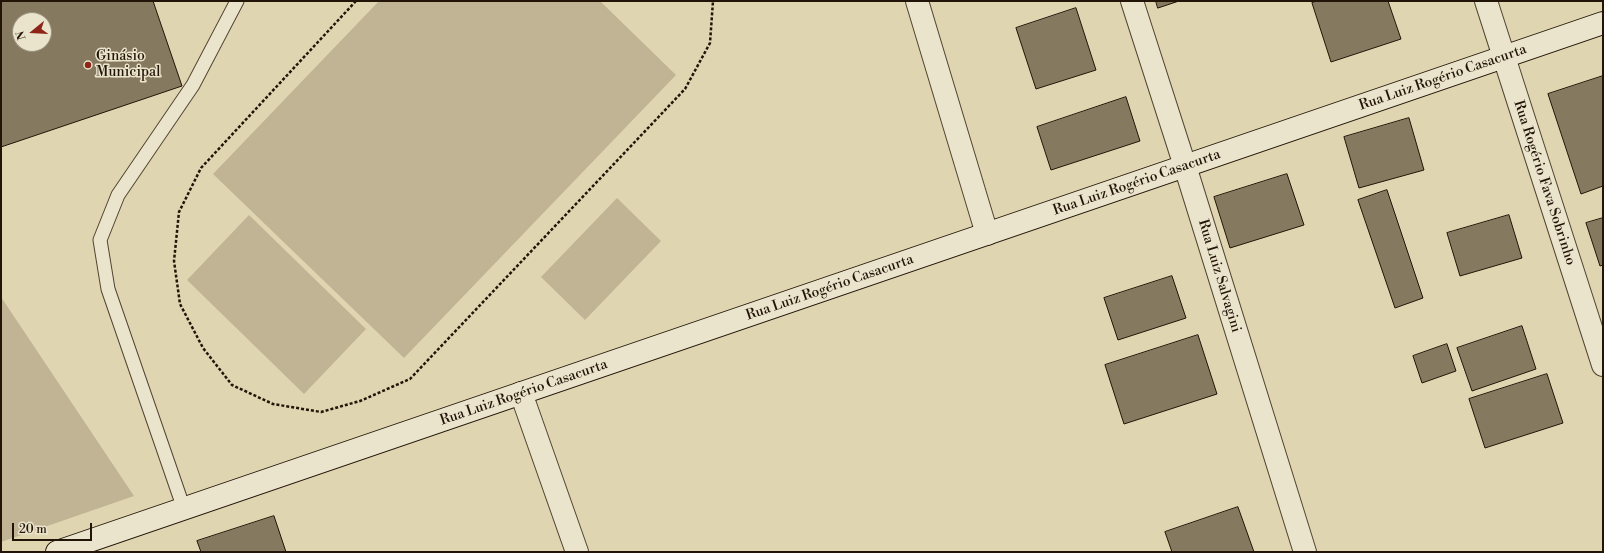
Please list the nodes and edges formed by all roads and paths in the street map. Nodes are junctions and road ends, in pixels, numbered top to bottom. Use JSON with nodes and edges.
{"nodes":[{"id":1,"x":237,"y":1,"type":"edge"},
{"id":2,"x":356,"y":1,"type":"edge"},
{"id":3,"x":713,"y":1,"type":"edge"},
{"id":4,"x":917,"y":1,"type":"edge"},
{"id":5,"x":1132,"y":1,"type":"edge"},
{"id":6,"x":1486,"y":1,"type":"edge"},
{"id":7,"x":1603,"y":23,"type":"edge"},
{"id":8,"x":1504,"y":57,"type":"junction"},
{"id":9,"x":1185,"y":166,"type":"junction"},
{"id":10,"x":987,"y":234,"type":"junction"},
{"id":11,"x":1603,"y":364,"type":"edge"},
{"id":12,"x":521,"y":393,"type":"junction"},
{"id":13,"x":184,"y":509,"type":"junction"},
{"id":14,"x":57,"y":552,"type":"edge"},
{"id":15,"x":577,"y":552,"type":"edge"},
{"id":16,"x":1305,"y":552,"type":"edge"}],
"edges":[{"from":1,"to":13,"type":"lane"},
{"from":2,"to":3,"type":"path"},
{"from":4,"to":10,"type":"street"},
{"from":5,"to":9,"type":"street","name":"Rua Luiz Salvagini"},
{"from":6,"to":8,"type":"street","name":"Rua Rogério Fava Sobrinho"},
{"from":7,"to":8,"type":"street","name":"Rua Luiz Rogério Casacurta"},
{"from":8,"to":9,"type":"street","name":"Rua Luiz Rogério Casacurta"},
{"from":8,"to":11,"type":"street","name":"Rua Rogério Fava Sobrinho"},
{"from":9,"to":10,"type":"street","name":"Rua Luiz Rogério Casacurta"},
{"from":9,"to":16,"type":"street","name":"Rua Luiz Salvagini"},
{"from":10,"to":12,"type":"street","name":"Rua Luiz Rogério Casacurta"},
{"from":12,"to":13,"type":"street","name":"Rua Luiz Rogério Casacurta"},
{"from":12,"to":15,"type":"street"},
{"from":13,"to":14,"type":"street","name":"Rua Luiz Rogério Casacurta"}]}
